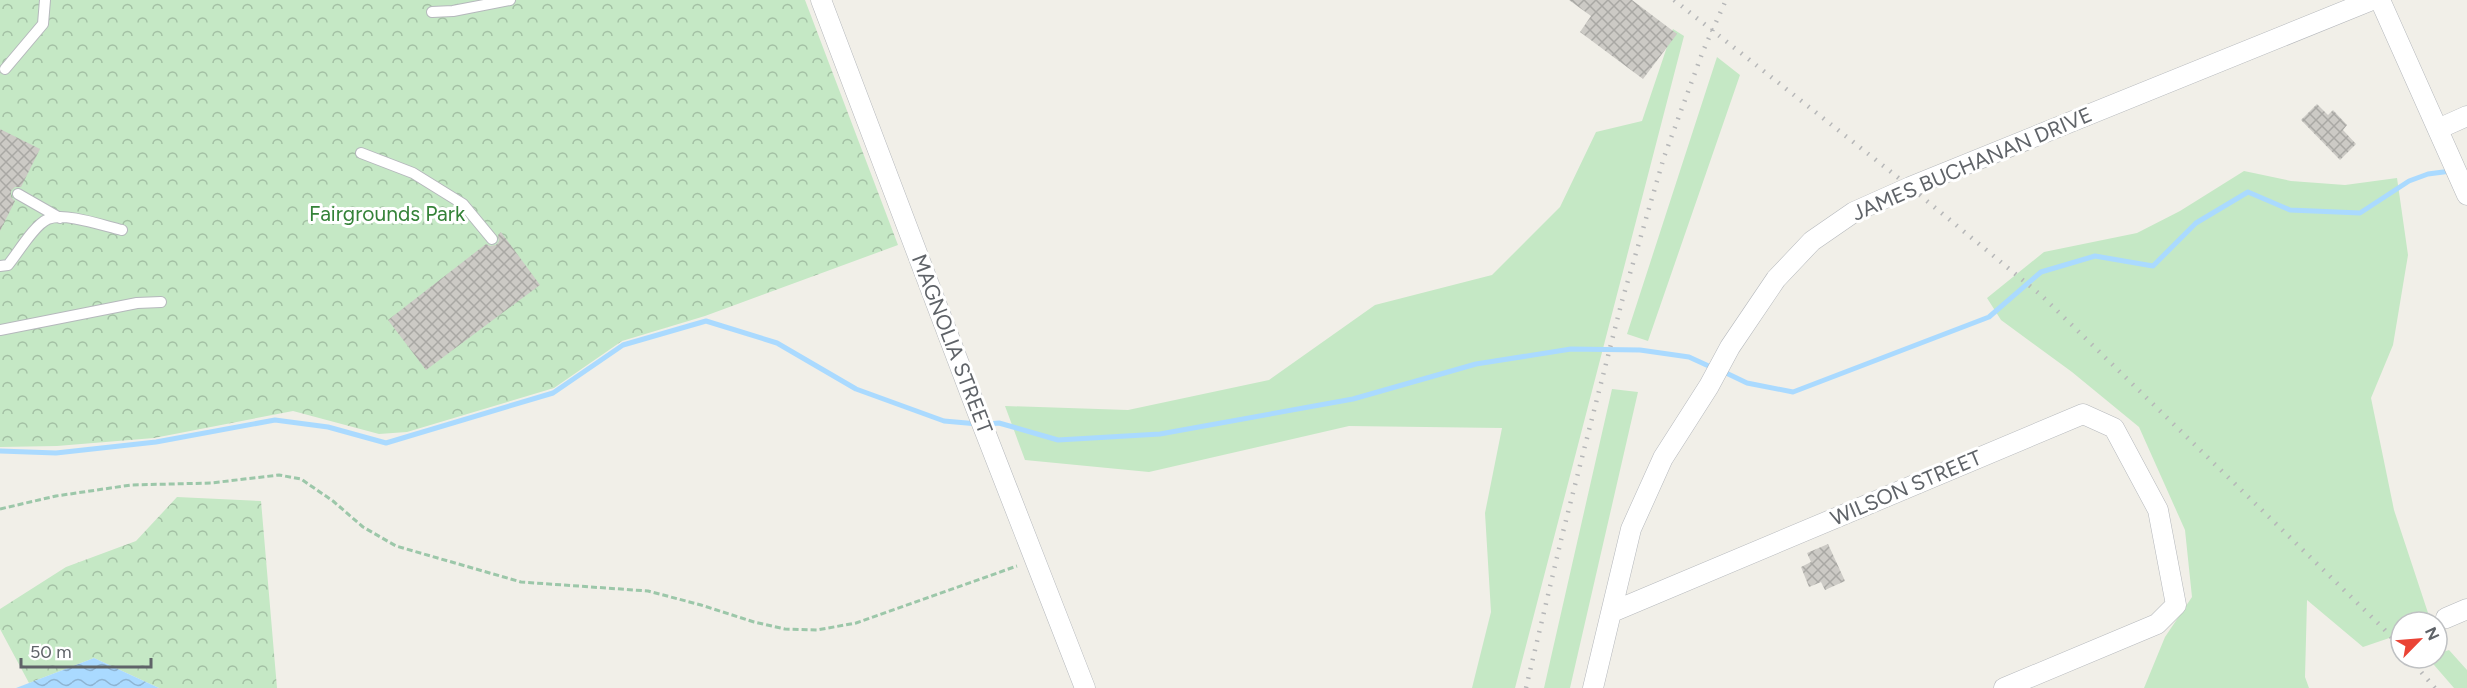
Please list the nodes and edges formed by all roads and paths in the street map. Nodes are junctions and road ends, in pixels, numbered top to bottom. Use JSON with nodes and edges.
{"nodes":[{"id":1,"x":45,"y":0,"type":"edge"},
{"id":2,"x":510,"y":0,"type":"edge"},
{"id":3,"x":2372,"y":0,"type":"edge"},
{"id":4,"x":2380,"y":0,"type":"edge"},
{"id":5,"x":828,"y":2,"type":"edge"},
{"id":6,"x":432,"y":12,"type":"dead end"},
{"id":7,"x":5,"y":69,"type":"dead end"},
{"id":8,"x":2467,"y":116,"type":"edge"},
{"id":9,"x":2438,"y":129,"type":"junction"},
{"id":10,"x":361,"y":153,"type":"dead end"},
{"id":11,"x":18,"y":194,"type":"dead end"},
{"id":12,"x":2467,"y":195,"type":"edge"},
{"id":13,"x":60,"y":218,"type":"junction"},
{"id":14,"x":122,"y":231,"type":"dead end"},
{"id":15,"x":492,"y":239,"type":"dead end"},
{"id":16,"x":0,"y":266,"type":"edge"},
{"id":17,"x":161,"y":302,"type":"dead end"},
{"id":18,"x":0,"y":330,"type":"edge"},
{"id":19,"x":0,"y":509,"type":"edge"},
{"id":20,"x":1035,"y":559,"type":"junction"},
{"id":21,"x":2467,"y":609,"type":"edge"},
{"id":22,"x":1612,"y":612,"type":"junction"},
{"id":23,"x":2449,"y":617,"type":"edge"},
{"id":24,"x":1085,"y":688,"type":"edge"},
{"id":25,"x":1593,"y":688,"type":"edge"},
{"id":26,"x":2004,"y":688,"type":"edge"}],
"edges":[{"from":1,"to":7,"type":"lane"},
{"from":2,"to":6,"type":"lane"},
{"from":3,"to":22,"type":"street","name":"JAMES BUCHANAN DRIVE"},
{"from":4,"to":9,"type":"street"},
{"from":5,"to":20,"type":"street","name":"MAGNOLIA STREET"},
{"from":8,"to":9,"type":"street"},
{"from":9,"to":12,"type":"street"},
{"from":10,"to":15,"type":"lane"},
{"from":11,"to":13,"type":"lane"},
{"from":13,"to":14,"type":"lane"},
{"from":13,"to":16,"type":"lane"},
{"from":17,"to":18,"type":"lane"},
{"from":19,"to":20,"type":"path"},
{"from":20,"to":24,"type":"street","name":"MAGNOLIA STREET"},
{"from":21,"to":23,"type":"street"},
{"from":22,"to":25,"type":"street","name":"JAMES BUCHANAN DRIVE"},
{"from":22,"to":26,"type":"street","name":"WILSON STREET"}]}
